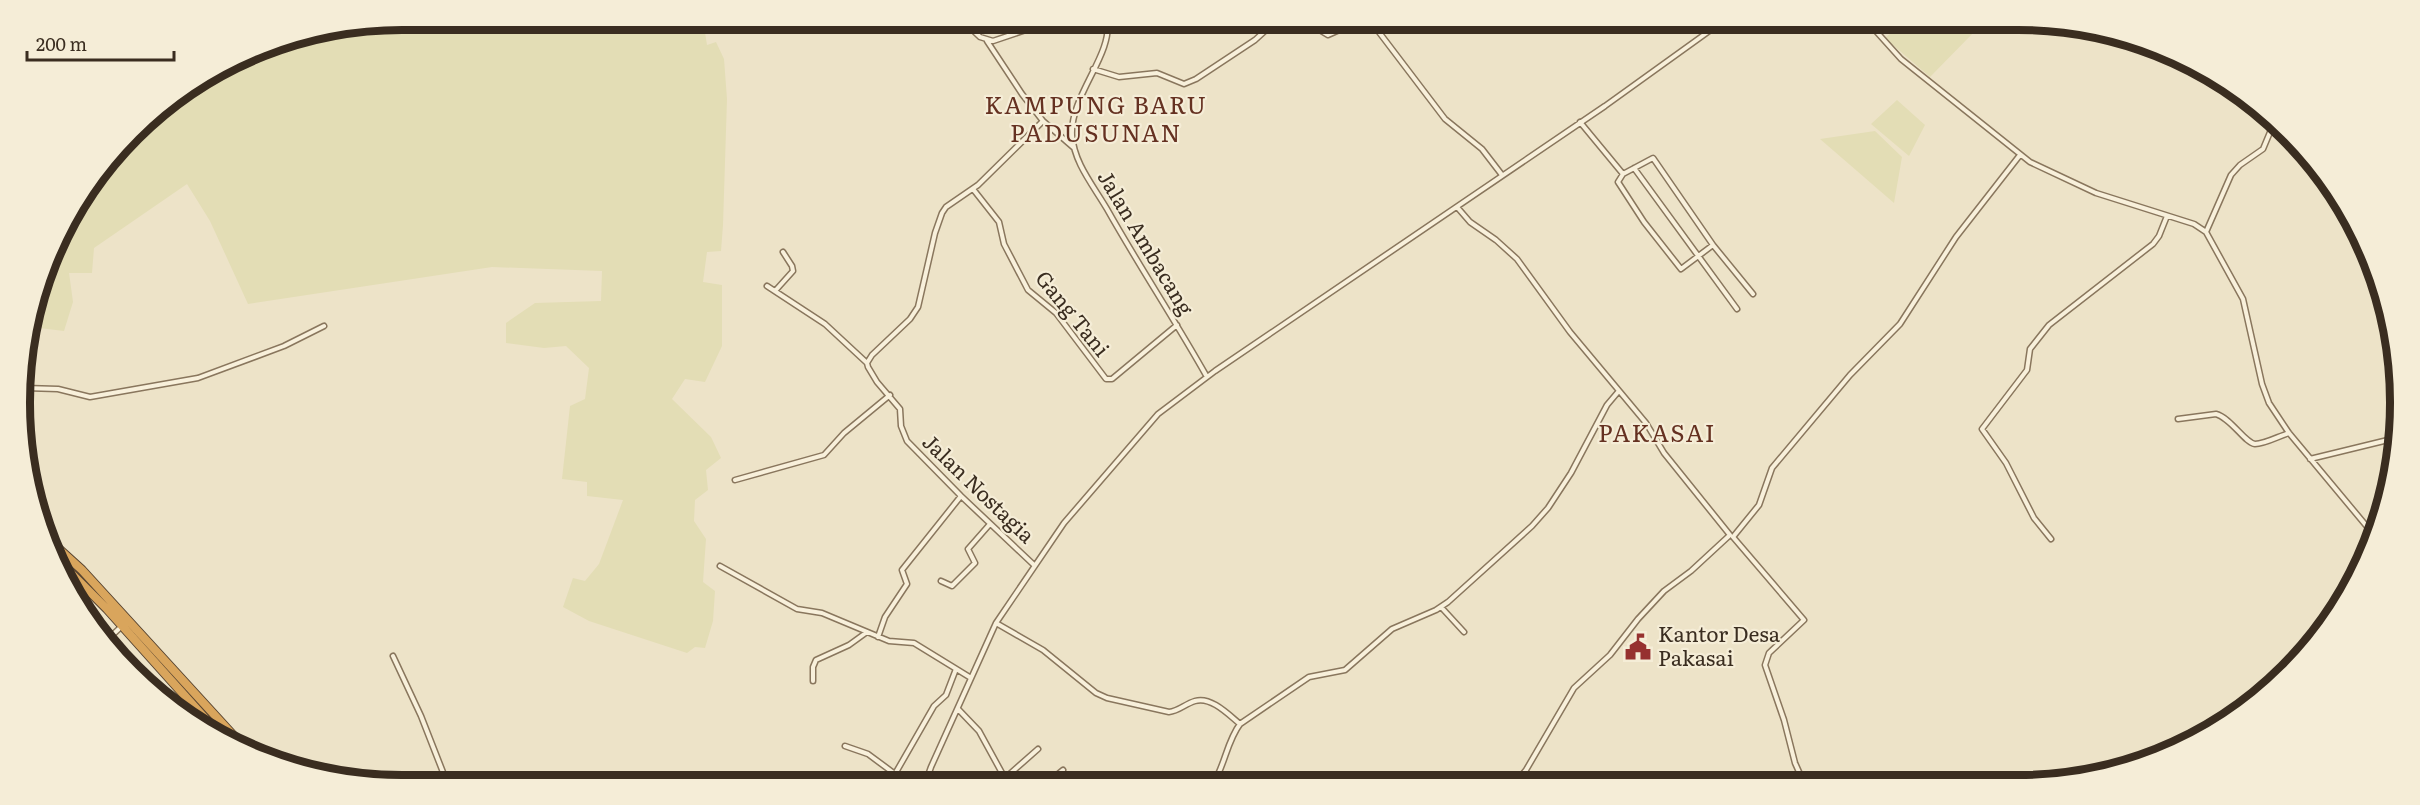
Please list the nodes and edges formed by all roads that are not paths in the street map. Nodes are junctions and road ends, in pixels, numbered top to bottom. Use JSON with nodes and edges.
{"nodes":[{"id":1,"x":973,"y":30,"type":"edge"},
{"id":2,"x":1030,"y":30,"type":"edge"},
{"id":3,"x":1107,"y":30,"type":"edge"},
{"id":4,"x":1266,"y":30,"type":"edge"},
{"id":5,"x":1320,"y":30,"type":"edge"},
{"id":6,"x":1341,"y":30,"type":"edge"},
{"id":7,"x":1374,"y":30,"type":"edge"},
{"id":8,"x":1712,"y":30,"type":"edge"},
{"id":9,"x":1873,"y":30,"type":"edge"},
{"id":10,"x":987,"y":41,"type":"junction"},
{"id":11,"x":1093,"y":69,"type":"junction"},
{"id":12,"x":1044,"y":121,"type":"junction"},
{"id":13,"x":1580,"y":123,"type":"junction"},
{"id":14,"x":2271,"y":129,"type":"edge"},
{"id":15,"x":1073,"y":147,"type":"junction"},
{"id":16,"x":2020,"y":155,"type":"junction"},
{"id":17,"x":1634,"y":168,"type":"junction"},
{"id":18,"x":1623,"y":174,"type":"junction"},
{"id":19,"x":1502,"y":175,"type":"junction"},
{"id":20,"x":973,"y":189,"type":"junction"},
{"id":21,"x":1456,"y":207,"type":"junction"},
{"id":22,"x":2167,"y":216,"type":"junction"},
{"id":23,"x":2206,"y":232,"type":"junction"},
{"id":24,"x":1713,"y":244,"type":"junction"},
{"id":25,"x":783,"y":252,"type":"dead end"},
{"id":26,"x":1698,"y":256,"type":"junction"},
{"id":27,"x":767,"y":286,"type":"dead end"},
{"id":28,"x":775,"y":291,"type":"junction"},
{"id":29,"x":1753,"y":294,"type":"dead end"},
{"id":30,"x":1737,"y":309,"type":"dead end"},
{"id":31,"x":1177,"y":325,"type":"junction"},
{"id":32,"x":324,"y":326,"type":"dead end"},
{"id":33,"x":867,"y":363,"type":"junction"},
{"id":34,"x":1207,"y":377,"type":"junction"},
{"id":35,"x":31,"y":388,"type":"edge"},
{"id":36,"x":1618,"y":392,"type":"junction"},
{"id":37,"x":890,"y":395,"type":"junction"},
{"id":38,"x":2178,"y":419,"type":"dead end"},
{"id":39,"x":2289,"y":433,"type":"junction"},
{"id":40,"x":2388,"y":440,"type":"edge"},
{"id":41,"x":2310,"y":459,"type":"junction"},
{"id":42,"x":735,"y":480,"type":"dead end"},
{"id":43,"x":961,"y":496,"type":"junction"},
{"id":44,"x":990,"y":524,"type":"junction"},
{"id":45,"x":2368,"y":529,"type":"edge"},
{"id":46,"x":1732,"y":536,"type":"junction"},
{"id":47,"x":2050,"y":539,"type":"dead end"},
{"id":48,"x":61,"y":551,"type":"edge"},
{"id":49,"x":1034,"y":565,"type":"junction"},
{"id":50,"x":720,"y":566,"type":"dead end"},
{"id":51,"x":75,"y":580,"type":"edge"},
{"id":52,"x":941,"y":581,"type":"dead end"},
{"id":53,"x":1441,"y":607,"type":"junction"},
{"id":54,"x":996,"y":623,"type":"junction"},
{"id":55,"x":122,"y":626,"type":"junction"},
{"id":56,"x":867,"y":632,"type":"junction"},
{"id":57,"x":1464,"y":632,"type":"dead end"},
{"id":58,"x":112,"y":635,"type":"edge"},
{"id":59,"x":878,"y":637,"type":"junction"},
{"id":60,"x":393,"y":656,"type":"dead end"},
{"id":61,"x":956,"y":669,"type":"junction"},
{"id":62,"x":971,"y":678,"type":"junction"},
{"id":63,"x":813,"y":681,"type":"dead end"},
{"id":64,"x":206,"y":704,"type":"junction"},
{"id":65,"x":958,"y":709,"type":"junction"},
{"id":66,"x":198,"y":710,"type":"junction"},
{"id":67,"x":205,"y":718,"type":"edge"},
{"id":68,"x":1240,"y":724,"type":"junction"},
{"id":69,"x":233,"y":735,"type":"edge"},
{"id":70,"x":845,"y":746,"type":"dead end"},
{"id":71,"x":1038,"y":749,"type":"dead end"},
{"id":72,"x":1063,"y":770,"type":"dead end"},
{"id":73,"x":444,"y":775,"type":"edge"},
{"id":74,"x":930,"y":775,"type":"edge"},
{"id":75,"x":1002,"y":775,"type":"edge"},
{"id":76,"x":1009,"y":775,"type":"edge"},
{"id":77,"x":1057,"y":775,"type":"edge"},
{"id":78,"x":1218,"y":775,"type":"edge"},
{"id":79,"x":1522,"y":775,"type":"edge"},
{"id":80,"x":1800,"y":775,"type":"edge"}],
"edges":[{"from":1,"to":10,"type":"street"},
{"from":2,"to":10,"type":"street"},
{"from":3,"to":11,"type":"street","name":"Jalan Ambacang"},
{"from":4,"to":11,"type":"street"},
{"from":5,"to":6,"type":"street"},
{"from":7,"to":19,"type":"street"},
{"from":8,"to":13,"type":"street"},
{"from":9,"to":16,"type":"street"},
{"from":10,"to":12,"type":"street"},
{"from":11,"to":15,"type":"street","name":"Jalan Ambacang"},
{"from":12,"to":15,"type":"street"},
{"from":12,"to":20,"type":"street"},
{"from":13,"to":18,"type":"street"},
{"from":13,"to":19,"type":"street"},
{"from":14,"to":23,"type":"street"},
{"from":15,"to":31,"type":"street","name":"Jalan Ambacang"},
{"from":16,"to":22,"type":"street"},
{"from":16,"to":46,"type":"street"},
{"from":17,"to":18,"type":"street"},
{"from":17,"to":24,"type":"street"},
{"from":17,"to":26,"type":"street"},
{"from":18,"to":26,"type":"street"},
{"from":19,"to":21,"type":"street"},
{"from":20,"to":31,"type":"street","name":"Gang Tani"},
{"from":20,"to":33,"type":"street"},
{"from":21,"to":34,"type":"street"},
{"from":21,"to":36,"type":"street"},
{"from":22,"to":23,"type":"street"},
{"from":22,"to":47,"type":"street"},
{"from":23,"to":39,"type":"street"},
{"from":24,"to":26,"type":"street"},
{"from":24,"to":29,"type":"street"},
{"from":25,"to":28,"type":"street"},
{"from":26,"to":30,"type":"street"},
{"from":27,"to":28,"type":"street","name":"Jalan Nostagia"},
{"from":28,"to":33,"type":"street","name":"Jalan Nostagia"},
{"from":31,"to":34,"type":"street","name":"Jalan Ambacang"},
{"from":32,"to":35,"type":"street"},
{"from":33,"to":37,"type":"street","name":"Jalan Nostagia"},
{"from":34,"to":49,"type":"street"},
{"from":36,"to":46,"type":"street"},
{"from":36,"to":53,"type":"street"},
{"from":37,"to":42,"type":"street"},
{"from":37,"to":43,"type":"street","name":"Jalan Nostagia"},
{"from":38,"to":39,"type":"street"},
{"from":39,"to":41,"type":"street"},
{"from":40,"to":41,"type":"street"},
{"from":41,"to":45,"type":"street"},
{"from":43,"to":44,"type":"street","name":"Jalan Nostagia"},
{"from":43,"to":59,"type":"street"},
{"from":44,"to":49,"type":"street","name":"Jalan Nostagia"},
{"from":44,"to":52,"type":"street"},
{"from":46,"to":79,"type":"street"},
{"from":46,"to":80,"type":"street"},
{"from":48,"to":64,"type":"highway"},
{"from":49,"to":54,"type":"street"},
{"from":50,"to":56,"type":"street"},
{"from":51,"to":55,"type":"highway"},
{"from":53,"to":57,"type":"street"},
{"from":53,"to":68,"type":"street"},
{"from":54,"to":62,"type":"street"},
{"from":54,"to":68,"type":"street"},
{"from":55,"to":58,"type":"street"},
{"from":55,"to":66,"type":"highway"},
{"from":56,"to":59,"type":"street"},
{"from":56,"to":63,"type":"street"},
{"from":59,"to":61,"type":"street"},
{"from":60,"to":73,"type":"street"},
{"from":61,"to":62,"type":"street"},
{"from":61,"to":70,"type":"street"},
{"from":62,"to":65,"type":"street"},
{"from":64,"to":66,"type":"highway"},
{"from":64,"to":69,"type":"highway"},
{"from":65,"to":74,"type":"street"},
{"from":65,"to":75,"type":"street"},
{"from":66,"to":67,"type":"highway"},
{"from":68,"to":78,"type":"street"},
{"from":71,"to":76,"type":"street"},
{"from":72,"to":77,"type":"street"}]}
